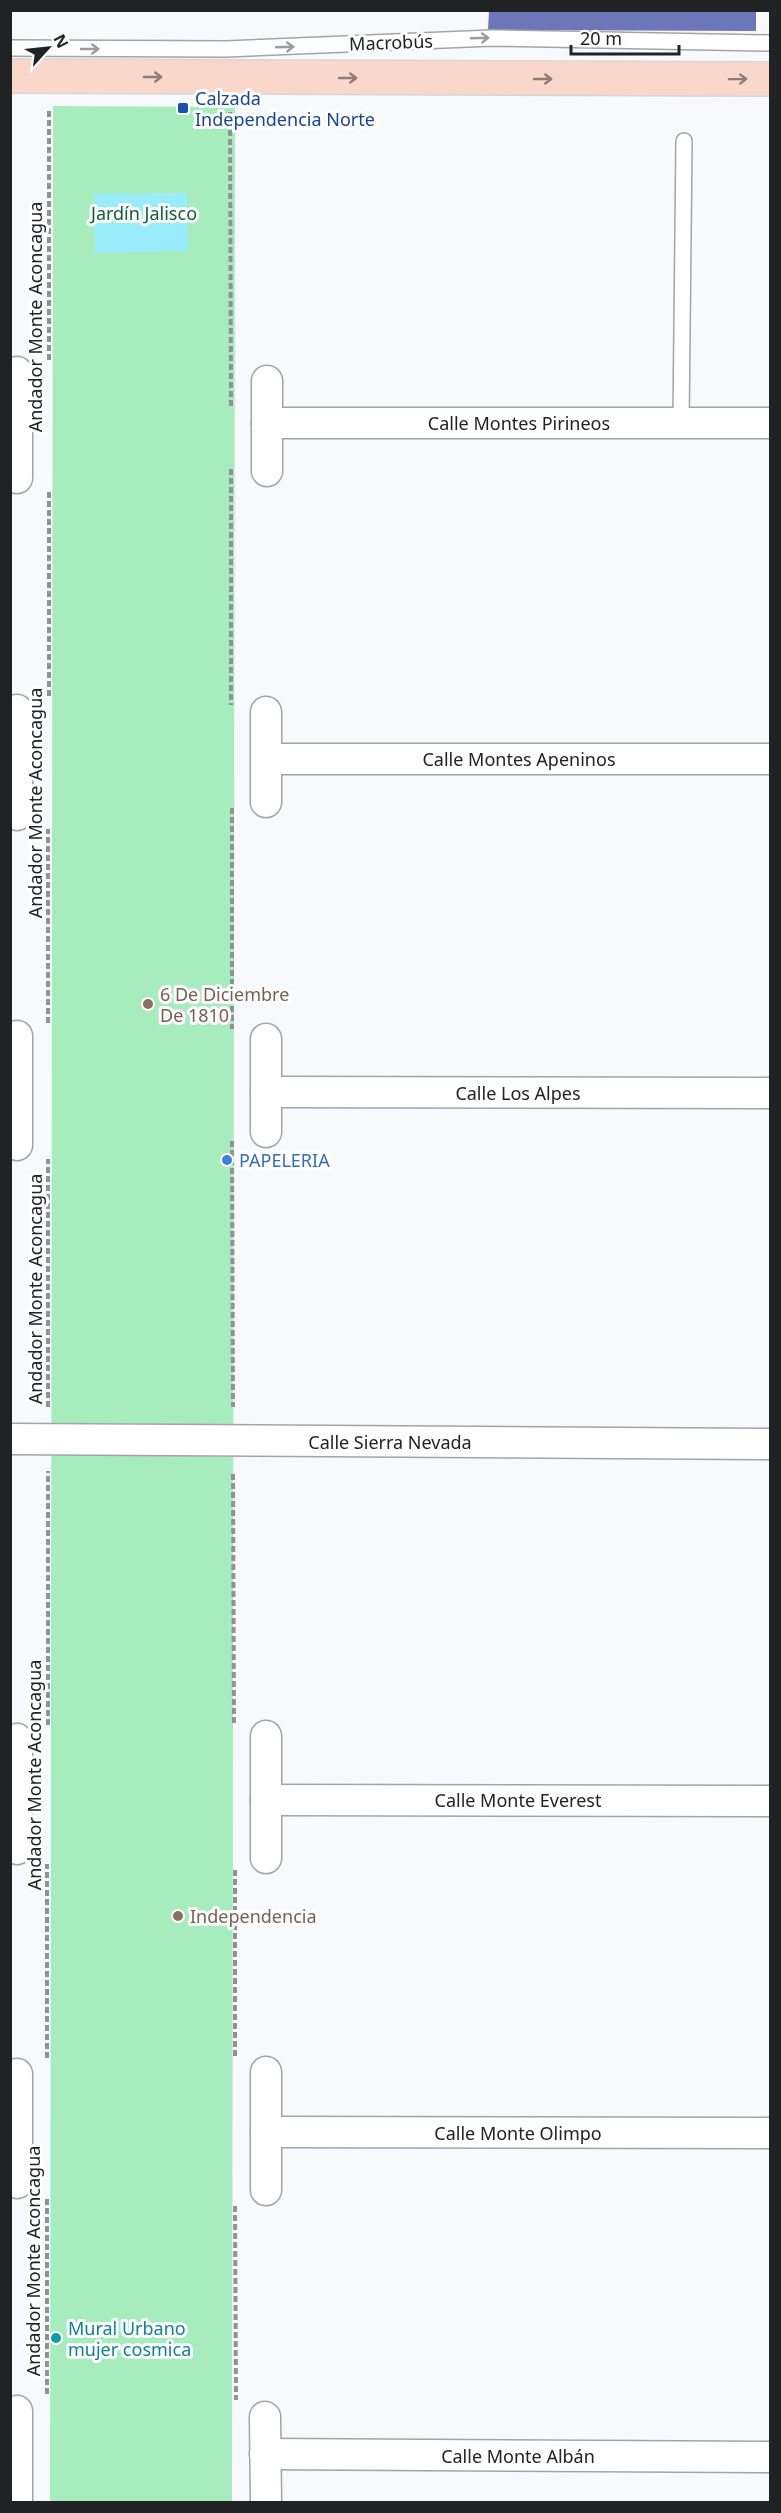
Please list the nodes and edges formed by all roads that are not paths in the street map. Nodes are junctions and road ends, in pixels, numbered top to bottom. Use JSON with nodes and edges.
{"nodes":[{"id":1,"x":771,"y":43,"type":"edge"},
{"id":2,"x":10,"y":48,"type":"edge"},
{"id":3,"x":10,"y":76,"type":"edge"},
{"id":4,"x":771,"y":79,"type":"edge"},
{"id":5,"x":684,"y":141,"type":"dead end"},
{"id":6,"x":17,"y":372,"type":"dead end"},
{"id":7,"x":267,"y":381,"type":"dead end"},
{"id":8,"x":267,"y":423,"type":"junction"},
{"id":9,"x":681,"y":423,"type":"junction"},
{"id":10,"x":771,"y":423,"type":"edge"},
{"id":11,"x":14,"y":424,"type":"edge"},
{"id":12,"x":267,"y":471,"type":"dead end"},
{"id":13,"x":17,"y":478,"type":"dead end"},
{"id":14,"x":17,"y":710,"type":"dead end"},
{"id":15,"x":266,"y":712,"type":"dead end"},
{"id":16,"x":14,"y":758,"type":"edge"},
{"id":17,"x":267,"y":759,"type":"junction"},
{"id":18,"x":771,"y":759,"type":"edge"},
{"id":19,"x":266,"y":801,"type":"dead end"},
{"id":20,"x":17,"y":815,"type":"dead end"},
{"id":21,"x":17,"y":1036,"type":"dead end"},
{"id":22,"x":266,"y":1039,"type":"dead end"},
{"id":23,"x":14,"y":1092,"type":"edge"},
{"id":24,"x":266,"y":1092,"type":"junction"},
{"id":25,"x":771,"y":1093,"type":"edge"},
{"id":26,"x":266,"y":1132,"type":"dead end"},
{"id":27,"x":17,"y":1145,"type":"dead end"},
{"id":28,"x":10,"y":1439,"type":"edge"},
{"id":29,"x":771,"y":1444,"type":"edge"},
{"id":30,"x":266,"y":1736,"type":"dead end"},
{"id":31,"x":17,"y":1739,"type":"dead end"},
{"id":32,"x":14,"y":1800,"type":"edge"},
{"id":33,"x":266,"y":1800,"type":"junction"},
{"id":34,"x":771,"y":1801,"type":"edge"},
{"id":35,"x":17,"y":1849,"type":"dead end"},
{"id":36,"x":266,"y":1858,"type":"dead end"},
{"id":37,"x":266,"y":2072,"type":"dead end"},
{"id":38,"x":16,"y":2074,"type":"dead end"},
{"id":39,"x":14,"y":2132,"type":"edge"},
{"id":40,"x":266,"y":2132,"type":"junction"},
{"id":41,"x":771,"y":2133,"type":"edge"},
{"id":42,"x":17,"y":2183,"type":"dead end"},
{"id":43,"x":266,"y":2190,"type":"dead end"},
{"id":44,"x":17,"y":2411,"type":"dead end"},
{"id":45,"x":265,"y":2417,"type":"dead end"},
{"id":46,"x":265,"y":2454,"type":"junction"},
{"id":47,"x":14,"y":2455,"type":"edge"},
{"id":48,"x":771,"y":2457,"type":"edge"},
{"id":49,"x":17,"y":2502,"type":"edge"},
{"id":50,"x":266,"y":2502,"type":"edge"}],
"edges":[{"from":2,"to":1,"type":"lane","name":"Macrobús","one_way":true},
{"from":3,"to":4,"type":"main road","one_way":true},
{"from":5,"to":9,"type":"lane"},
{"from":6,"to":11,"type":"street"},
{"from":7,"to":8,"type":"street"},
{"from":8,"to":9,"type":"street","name":"Calle Montes Pirineos"},
{"from":8,"to":12,"type":"street"},
{"from":9,"to":10,"type":"street","name":"Calle Montes Pirineos"},
{"from":11,"to":13,"type":"street"},
{"from":14,"to":16,"type":"street"},
{"from":15,"to":17,"type":"street"},
{"from":16,"to":20,"type":"street"},
{"from":17,"to":18,"type":"street","name":"Calle Montes Apeninos"},
{"from":17,"to":19,"type":"street"},
{"from":21,"to":23,"type":"street"},
{"from":22,"to":24,"type":"street"},
{"from":23,"to":27,"type":"street"},
{"from":24,"to":25,"type":"street","name":"Calle Los Alpes"},
{"from":24,"to":26,"type":"street"},
{"from":28,"to":29,"type":"street","name":"Calle Sierra Nevada"},
{"from":30,"to":33,"type":"street"},
{"from":31,"to":32,"type":"street"},
{"from":32,"to":35,"type":"street"},
{"from":33,"to":34,"type":"street","name":"Calle Monte Everest"},
{"from":33,"to":36,"type":"street"},
{"from":37,"to":40,"type":"street"},
{"from":38,"to":39,"type":"street"},
{"from":39,"to":42,"type":"street"},
{"from":40,"to":41,"type":"street","name":"Calle Monte Olimpo"},
{"from":40,"to":43,"type":"street"},
{"from":44,"to":47,"type":"street"},
{"from":45,"to":46,"type":"street"},
{"from":46,"to":48,"type":"street","name":"Calle Monte Albán"},
{"from":46,"to":50,"type":"street"},
{"from":47,"to":49,"type":"street"}]}
